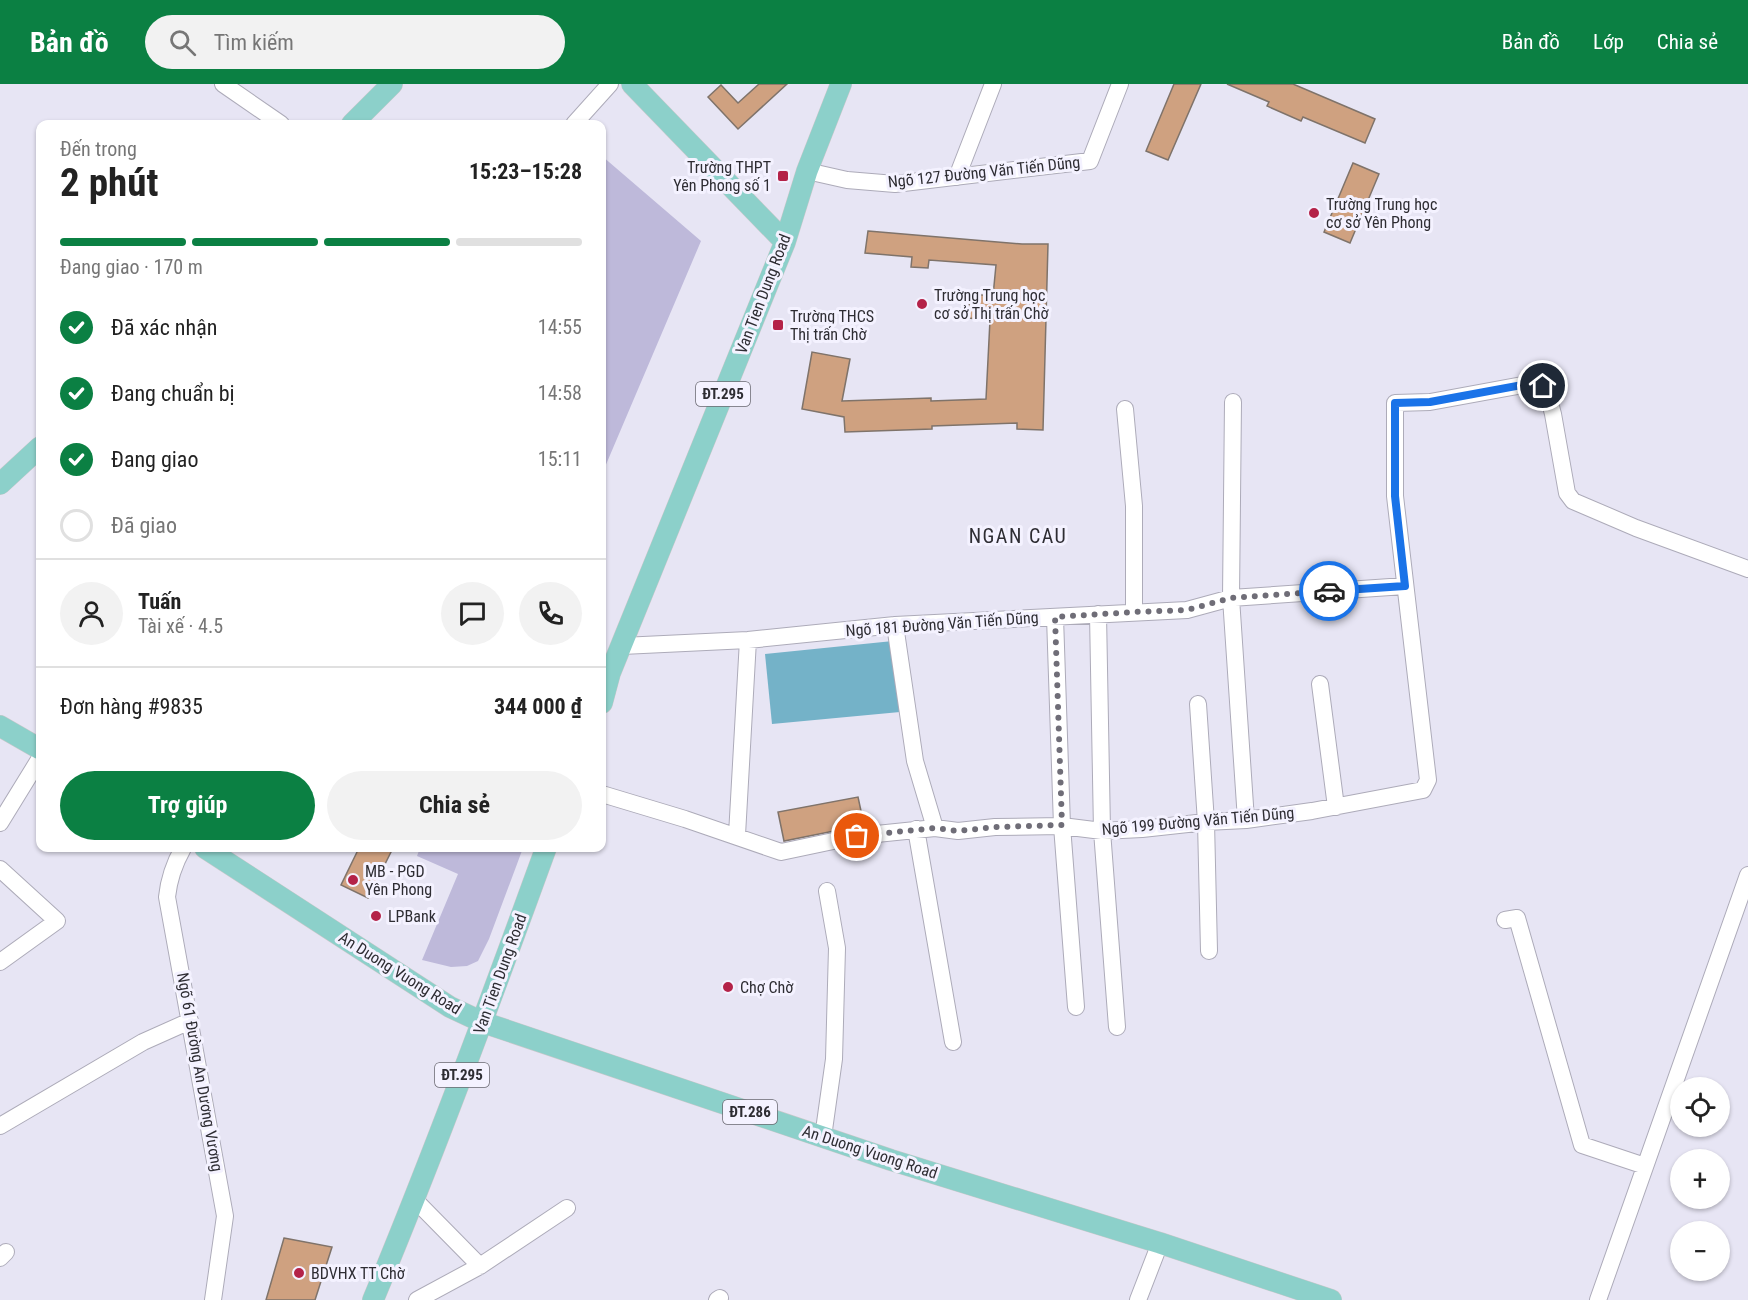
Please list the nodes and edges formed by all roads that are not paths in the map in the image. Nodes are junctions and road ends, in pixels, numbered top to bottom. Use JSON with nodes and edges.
{"nodes":[{"id":1,"x":223,"y":84,"type":"edge"},
{"id":2,"x":610,"y":84,"type":"edge"},
{"id":3,"x":632,"y":84,"type":"edge"},
{"id":4,"x":841,"y":84,"type":"edge"},
{"id":5,"x":993,"y":84,"type":"edge"},
{"id":6,"x":1120,"y":84,"type":"edge"},
{"id":7,"x":390,"y":85,"type":"edge"},
{"id":8,"x":275,"y":120,"type":"edge"},
{"id":9,"x":356,"y":120,"type":"edge"},
{"id":10,"x":578,"y":120,"type":"edge"},
{"id":11,"x":807,"y":171,"type":"junction"},
{"id":12,"x":957,"y":177,"type":"junction"},
{"id":13,"x":785,"y":242,"type":"junction"},
{"id":14,"x":1233,"y":402,"type":"dead end"},
{"id":15,"x":1125,"y":409,"type":"dead end"},
{"id":16,"x":36,"y":451,"type":"edge"},
{"id":17,"x":0,"y":484,"type":"edge"},
{"id":18,"x":1748,"y":569,"type":"edge"},
{"id":19,"x":1405,"y":586,"type":"junction"},
{"id":20,"x":1231,"y":598,"type":"junction"},
{"id":21,"x":1134,"y":612,"type":"junction"},
{"id":22,"x":1098,"y":614,"type":"junction"},
{"id":23,"x":1055,"y":617,"type":"junction"},
{"id":24,"x":895,"y":625,"type":"junction"},
{"id":25,"x":748,"y":640,"type":"junction"},
{"id":26,"x":622,"y":646,"type":"junction"},
{"id":27,"x":606,"y":671,"type":"edge"},
{"id":28,"x":1320,"y":684,"type":"dead end"},
{"id":29,"x":1198,"y":704,"type":"dead end"},
{"id":30,"x":0,"y":726,"type":"edge"},
{"id":31,"x":36,"y":747,"type":"edge"},
{"id":32,"x":36,"y":764,"type":"edge"},
{"id":33,"x":606,"y":795,"type":"edge"},
{"id":34,"x":1336,"y":807,"type":"junction"},
{"id":35,"x":1246,"y":820,"type":"junction"},
{"id":36,"x":1206,"y":822,"type":"junction"},
{"id":37,"x":0,"y":823,"type":"edge"},
{"id":38,"x":1062,"y":825,"type":"junction"},
{"id":39,"x":935,"y":828,"type":"junction"},
{"id":40,"x":916,"y":830,"type":"junction"},
{"id":41,"x":1102,"y":831,"type":"junction"},
{"id":42,"x":737,"y":836,"type":"junction"},
{"id":43,"x":181,"y":852,"type":"edge"},
{"id":44,"x":211,"y":852,"type":"edge"},
{"id":45,"x":545,"y":852,"type":"edge"},
{"id":46,"x":0,"y":868,"type":"edge"},
{"id":47,"x":1748,"y":875,"type":"edge"},
{"id":48,"x":827,"y":891,"type":"dead end"},
{"id":49,"x":1505,"y":920,"type":"dead end"},
{"id":50,"x":1209,"y":951,"type":"dead end"},
{"id":51,"x":0,"y":962,"type":"edge"},
{"id":52,"x":1076,"y":1007,"type":"dead end"},
{"id":53,"x":190,"y":1021,"type":"junction"},
{"id":54,"x":482,"y":1022,"type":"junction"},
{"id":55,"x":1117,"y":1028,"type":"dead end"},
{"id":56,"x":953,"y":1042,"type":"dead end"},
{"id":57,"x":0,"y":1126,"type":"edge"},
{"id":58,"x":823,"y":1137,"type":"junction"},
{"id":59,"x":1645,"y":1166,"type":"junction"},
{"id":60,"x":415,"y":1200,"type":"junction"},
{"id":61,"x":567,"y":1208,"type":"dead end"},
{"id":62,"x":1160,"y":1243,"type":"junction"},
{"id":63,"x":480,"y":1266,"type":"junction"},
{"id":64,"x":213,"y":1300,"type":"edge"},
{"id":65,"x":373,"y":1300,"type":"edge"},
{"id":66,"x":417,"y":1300,"type":"edge"},
{"id":67,"x":1138,"y":1300,"type":"edge"},
{"id":68,"x":1330,"y":1300,"type":"edge"},
{"id":69,"x":1598,"y":1300,"type":"edge"}],
"edges":[{"from":1,"to":8,"type":"street"},
{"from":2,"to":10,"type":"street"},
{"from":3,"to":13,"type":"main road"},
{"from":4,"to":11,"type":"main road","name":"Van Tien Dung Road","number":"ĐT.295"},
{"from":5,"to":12,"type":"street"},
{"from":6,"to":12,"type":"street","name":"Ngõ 127 Đường Văn Tiến Dũng"},
{"from":7,"to":9,"type":"main road"},
{"from":11,"to":12,"type":"street","name":"Ngõ 127 Đường Văn Tiến Dũng"},
{"from":11,"to":13,"type":"main road","name":"Van Tien Dung Road","number":"ĐT.295"},
{"from":13,"to":26,"type":"main road","name":"Van Tien Dung Road","number":"ĐT.295"},
{"from":14,"to":20,"type":"street"},
{"from":15,"to":21,"type":"street"},
{"from":16,"to":17,"type":"main road"},
{"from":18,"to":19,"type":"street"},
{"from":19,"to":20,"type":"street","name":"Ngõ 181 Đường Văn Tiến Dũng"},
{"from":19,"to":34,"type":"street","name":"Ngõ 199 Đường Văn Tiến Dũng"},
{"from":20,"to":21,"type":"street","name":"Ngõ 181 Đường Văn Tiến Dũng"},
{"from":20,"to":35,"type":"street"},
{"from":21,"to":22,"type":"street","name":"Ngõ 181 Đường Văn Tiến Dũng"},
{"from":22,"to":23,"type":"street","name":"Ngõ 181 Đường Văn Tiến Dũng"},
{"from":22,"to":41,"type":"street"},
{"from":23,"to":24,"type":"street","name":"Ngõ 181 Đường Văn Tiến Dũng"},
{"from":23,"to":38,"type":"street"},
{"from":24,"to":25,"type":"street","name":"Ngõ 181 Đường Văn Tiến Dũng"},
{"from":24,"to":39,"type":"street"},
{"from":25,"to":26,"type":"street","name":"Ngõ 181 Đường Văn Tiến Dũng"},
{"from":25,"to":42,"type":"street"},
{"from":26,"to":27,"type":"main road","name":"Van Tien Dung Road","number":"ĐT.295"},
{"from":28,"to":34,"type":"street"},
{"from":29,"to":36,"type":"street"},
{"from":30,"to":31,"type":"main road"},
{"from":32,"to":37,"type":"street"},
{"from":33,"to":42,"type":"street","name":"Ngõ 199 Đường Văn Tiến Dũng"},
{"from":34,"to":35,"type":"street","name":"Ngõ 199 Đường Văn Tiến Dũng"},
{"from":35,"to":36,"type":"street","name":"Ngõ 199 Đường Văn Tiến Dũng"},
{"from":36,"to":41,"type":"street","name":"Ngõ 199 Đường Văn Tiến Dũng"},
{"from":36,"to":50,"type":"street"},
{"from":38,"to":39,"type":"street","name":"Ngõ 199 Đường Văn Tiến Dũng"},
{"from":38,"to":41,"type":"street","name":"Ngõ 199 Đường Văn Tiến Dũng"},
{"from":38,"to":52,"type":"street"},
{"from":39,"to":40,"type":"street","name":"Ngõ 199 Đường Văn Tiến Dũng"},
{"from":40,"to":42,"type":"street","name":"Ngõ 199 Đường Văn Tiến Dũng"},
{"from":40,"to":56,"type":"street"},
{"from":41,"to":55,"type":"street"},
{"from":43,"to":53,"type":"street","name":"Ngõ 61 Đường An Dương Vương"},
{"from":44,"to":54,"type":"main road","name":"An Duong Vuong Road","number":"ĐT.286"},
{"from":45,"to":54,"type":"main road","name":"Van Tien Dung Road","number":"ĐT.295"},
{"from":46,"to":51,"type":"street"},
{"from":47,"to":59,"type":"street"},
{"from":48,"to":58,"type":"street"},
{"from":49,"to":59,"type":"street"},
{"from":53,"to":57,"type":"street"},
{"from":53,"to":64,"type":"street","name":"Ngõ 61 Đường An Dương Vương"},
{"from":54,"to":58,"type":"main road","name":"An Duong Vuong Road","number":"ĐT.286"},
{"from":54,"to":60,"type":"main road","name":"Van Tien Dung Road","number":"ĐT.295"},
{"from":58,"to":62,"type":"main road","name":"An Duong Vuong Road","number":"ĐT.286"},
{"from":59,"to":69,"type":"street"},
{"from":60,"to":63,"type":"street"},
{"from":60,"to":65,"type":"main road","name":"Van Tien Dung Road","number":"ĐT.295"},
{"from":61,"to":63,"type":"street"},
{"from":62,"to":67,"type":"street"},
{"from":62,"to":68,"type":"main road","name":"An Duong Vuong Road","number":"ĐT.286"},
{"from":63,"to":66,"type":"street"}]}
